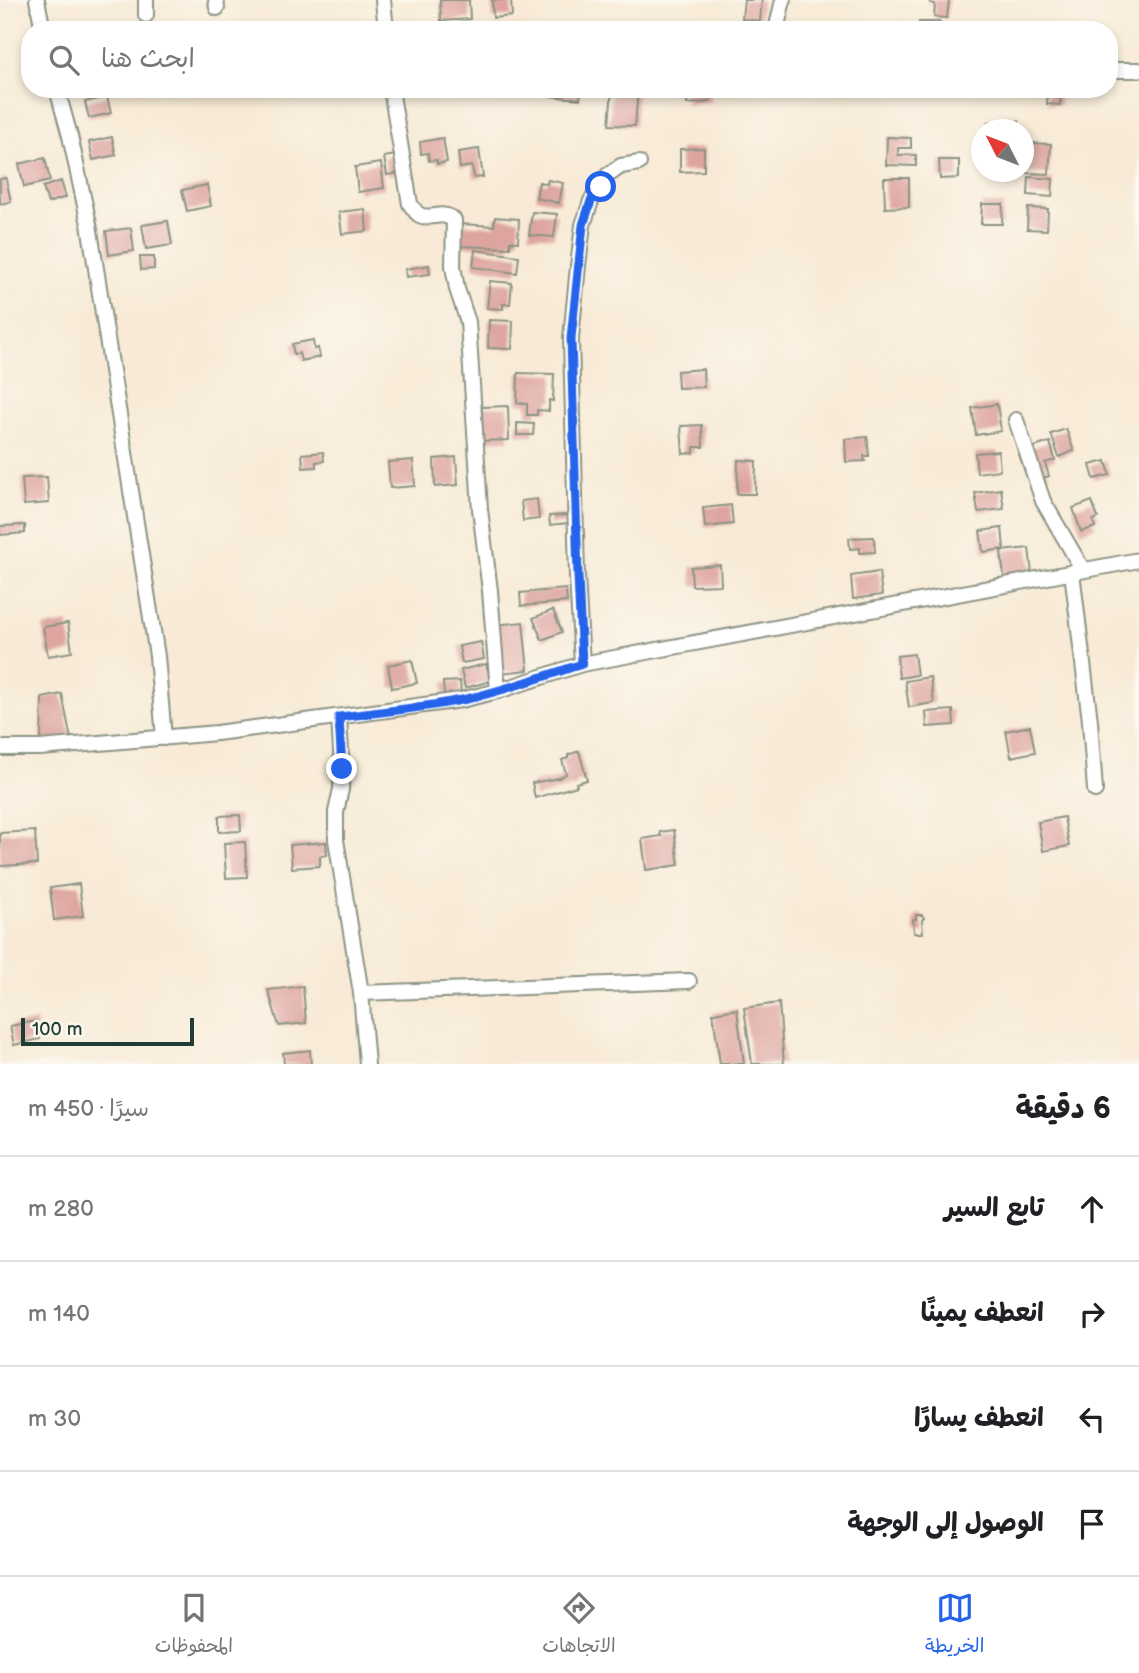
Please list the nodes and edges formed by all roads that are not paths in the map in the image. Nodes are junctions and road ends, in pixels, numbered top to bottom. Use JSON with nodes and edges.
{"nodes":[{"id":1,"x":37,"y":0,"type":"edge"},
{"id":2,"x":383,"y":0,"type":"edge"},
{"id":3,"x":783,"y":0,"type":"edge"},
{"id":4,"x":41,"y":21,"type":"edge"},
{"id":5,"x":385,"y":21,"type":"edge"},
{"id":6,"x":778,"y":21,"type":"edge"},
{"id":7,"x":1118,"y":70,"type":"edge"},
{"id":8,"x":1139,"y":70,"type":"edge"},
{"id":9,"x":59,"y":98,"type":"edge"},
{"id":10,"x":392,"y":98,"type":"edge"},
{"id":11,"x":639,"y":163,"type":"dead end"},
{"id":12,"x":1016,"y":420,"type":"dead end"},
{"id":13,"x":1139,"y":560,"type":"edge"},
{"id":14,"x":1078,"y":571,"type":"junction"},
{"id":15,"x":582,"y":664,"type":"junction"},
{"id":16,"x":498,"y":691,"type":"junction"},
{"id":17,"x":339,"y":717,"type":"junction"},
{"id":18,"x":164,"y":738,"type":"junction"},
{"id":19,"x":0,"y":748,"type":"edge"},
{"id":20,"x":1095,"y":790,"type":"dead end"},
{"id":21,"x":689,"y":981,"type":"dead end"},
{"id":22,"x":361,"y":993,"type":"junction"},
{"id":23,"x":367,"y":1064,"type":"edge"}],
"edges":[{"from":1,"to":4,"type":"street"},
{"from":2,"to":5,"type":"street"},
{"from":3,"to":6,"type":"street"},
{"from":7,"to":8,"type":"street"},
{"from":9,"to":18,"type":"street"},
{"from":10,"to":16,"type":"street"},
{"from":11,"to":15,"type":"street"},
{"from":12,"to":14,"type":"street"},
{"from":13,"to":14,"type":"street"},
{"from":14,"to":15,"type":"street"},
{"from":14,"to":20,"type":"street"},
{"from":15,"to":16,"type":"street"},
{"from":16,"to":17,"type":"street"},
{"from":17,"to":18,"type":"street"},
{"from":17,"to":22,"type":"street"},
{"from":18,"to":19,"type":"street"},
{"from":21,"to":22,"type":"street"},
{"from":22,"to":23,"type":"street"}]}
